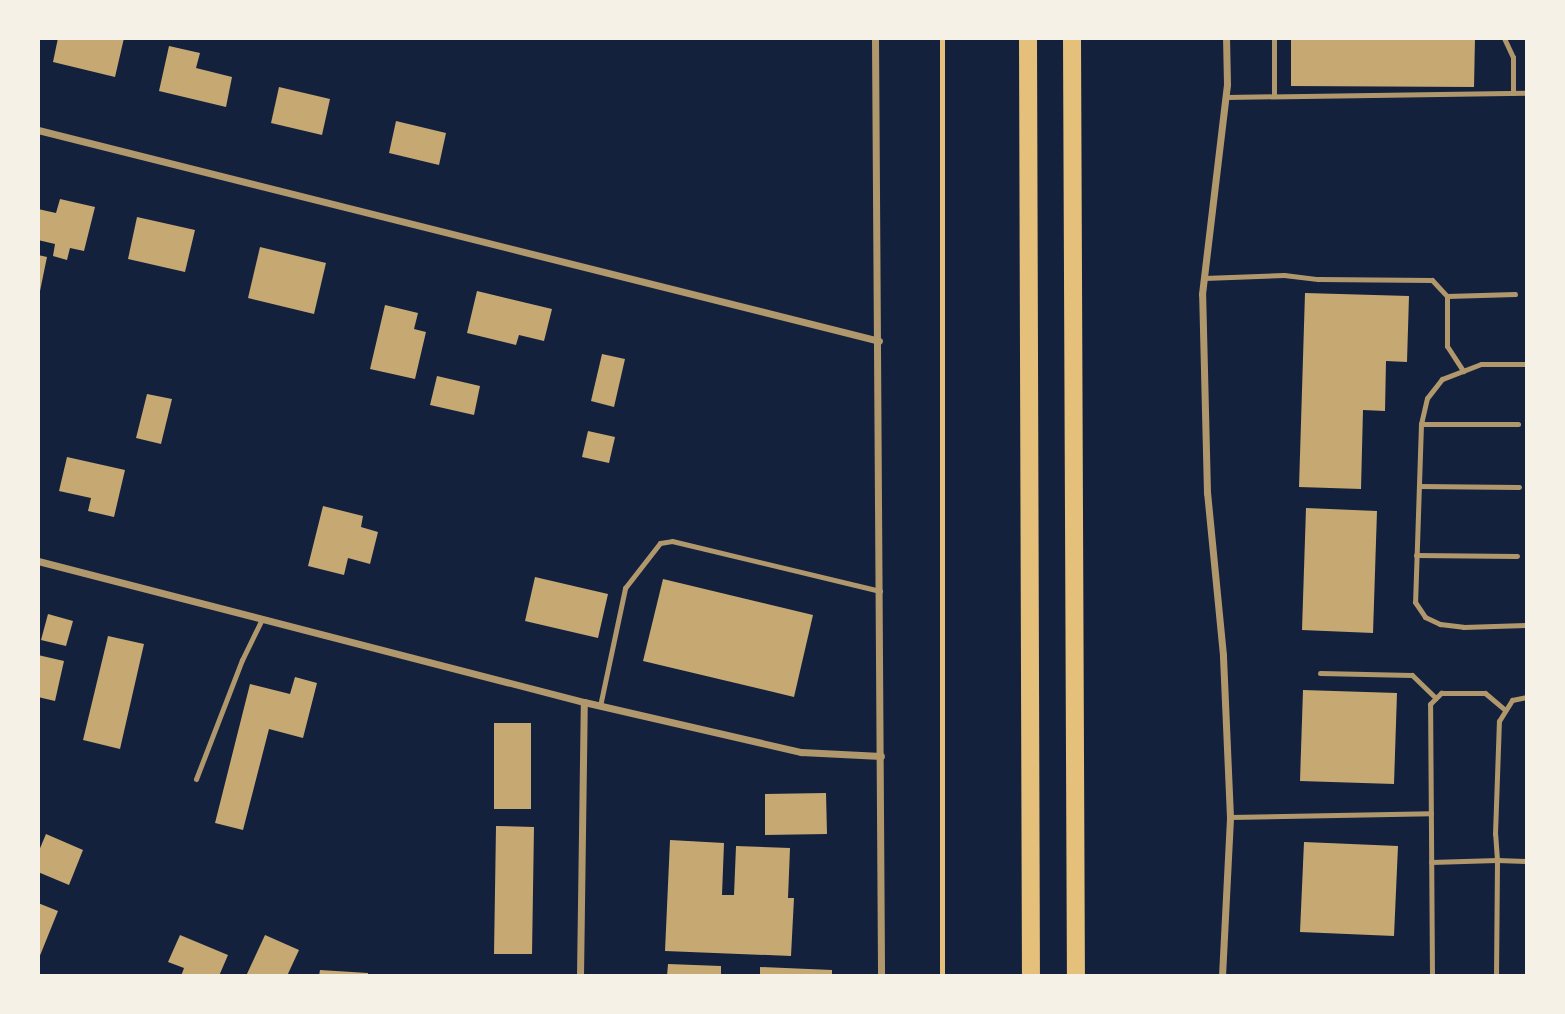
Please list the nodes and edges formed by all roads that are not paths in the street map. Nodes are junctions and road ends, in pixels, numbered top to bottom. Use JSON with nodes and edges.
{"nodes":[{"id":1,"x":875,"y":38,"type":"edge"},
{"id":2,"x":1028,"y":38,"type":"edge"},
{"id":3,"x":1072,"y":38,"type":"edge"},
{"id":4,"x":1226,"y":38,"type":"edge"},
{"id":5,"x":1274,"y":38,"type":"edge"},
{"id":6,"x":1504,"y":38,"type":"edge"},
{"id":7,"x":1513,"y":93,"type":"junction"},
{"id":8,"x":1527,"y":93,"type":"edge"},
{"id":9,"x":1274,"y":96,"type":"junction"},
{"id":10,"x":1226,"y":97,"type":"junction"},
{"id":11,"x":38,"y":130,"type":"edge"},
{"id":12,"x":1204,"y":278,"type":"junction"},
{"id":13,"x":1515,"y":294,"type":"dead end"},
{"id":14,"x":1447,"y":296,"type":"junction"},
{"id":15,"x":879,"y":341,"type":"junction"},
{"id":16,"x":1527,"y":364,"type":"edge"},
{"id":17,"x":1463,"y":371,"type":"junction"},
{"id":18,"x":1518,"y":424,"type":"dead end"},
{"id":19,"x":1421,"y":425,"type":"junction"},
{"id":20,"x":1419,"y":486,"type":"junction"},
{"id":21,"x":1519,"y":487,"type":"dead end"},
{"id":22,"x":1416,"y":555,"type":"junction"},
{"id":23,"x":1517,"y":556,"type":"dead end"},
{"id":24,"x":38,"y":561,"type":"edge"},
{"id":25,"x":880,"y":591,"type":"junction"},
{"id":26,"x":262,"y":619,"type":"junction"},
{"id":27,"x":1527,"y":625,"type":"edge"},
{"id":28,"x":1320,"y":673,"type":"dead end"},
{"id":29,"x":1527,"y":697,"type":"edge"},
{"id":30,"x":1436,"y":698,"type":"junction"},
{"id":31,"x":584,"y":702,"type":"junction"},
{"id":32,"x":600,"y":706,"type":"junction"},
{"id":33,"x":1504,"y":709,"type":"junction"},
{"id":34,"x":881,"y":756,"type":"junction"},
{"id":35,"x":196,"y":779,"type":"dead end"},
{"id":36,"x":1431,"y":813,"type":"junction"},
{"id":37,"x":1230,"y":817,"type":"junction"},
{"id":38,"x":1497,"y":860,"type":"junction"},
{"id":39,"x":1527,"y":861,"type":"edge"},
{"id":40,"x":1432,"y":862,"type":"junction"},
{"id":41,"x":580,"y":975,"type":"edge"},
{"id":42,"x":881,"y":975,"type":"edge"},
{"id":43,"x":1031,"y":975,"type":"edge"},
{"id":44,"x":1076,"y":975,"type":"edge"},
{"id":45,"x":1222,"y":975,"type":"edge"},
{"id":46,"x":1432,"y":975,"type":"edge"},
{"id":47,"x":1496,"y":975,"type":"edge"}],
"edges":[{"from":1,"to":15,"type":"street"},
{"from":2,"to":43,"type":"main road"},
{"from":3,"to":44,"type":"main road"},
{"from":4,"to":10,"type":"street"},
{"from":5,"to":9,"type":"lane"},
{"from":6,"to":7,"type":"lane"},
{"from":7,"to":8,"type":"lane"},
{"from":7,"to":9,"type":"lane"},
{"from":9,"to":10,"type":"lane"},
{"from":10,"to":12,"type":"street"},
{"from":11,"to":15,"type":"street"},
{"from":12,"to":14,"type":"lane"},
{"from":12,"to":37,"type":"street"},
{"from":13,"to":14,"type":"lane"},
{"from":14,"to":17,"type":"lane"},
{"from":15,"to":25,"type":"street"},
{"from":16,"to":17,"type":"lane"},
{"from":17,"to":19,"type":"lane"},
{"from":18,"to":19,"type":"lane"},
{"from":19,"to":20,"type":"lane"},
{"from":20,"to":21,"type":"lane"},
{"from":20,"to":22,"type":"lane"},
{"from":22,"to":23,"type":"lane"},
{"from":22,"to":27,"type":"lane"},
{"from":24,"to":26,"type":"street"},
{"from":25,"to":32,"type":"lane"},
{"from":25,"to":34,"type":"street"},
{"from":26,"to":31,"type":"street"},
{"from":26,"to":35,"type":"lane"},
{"from":28,"to":30,"type":"lane"},
{"from":29,"to":33,"type":"lane"},
{"from":30,"to":33,"type":"lane"},
{"from":30,"to":36,"type":"lane"},
{"from":31,"to":32,"type":"street"},
{"from":31,"to":41,"type":"street"},
{"from":32,"to":34,"type":"street"},
{"from":33,"to":38,"type":"lane"},
{"from":34,"to":42,"type":"street"},
{"from":36,"to":37,"type":"lane"},
{"from":36,"to":40,"type":"lane"},
{"from":37,"to":45,"type":"street"},
{"from":38,"to":39,"type":"lane"},
{"from":38,"to":40,"type":"lane"},
{"from":38,"to":47,"type":"lane"},
{"from":40,"to":46,"type":"lane"}]}
